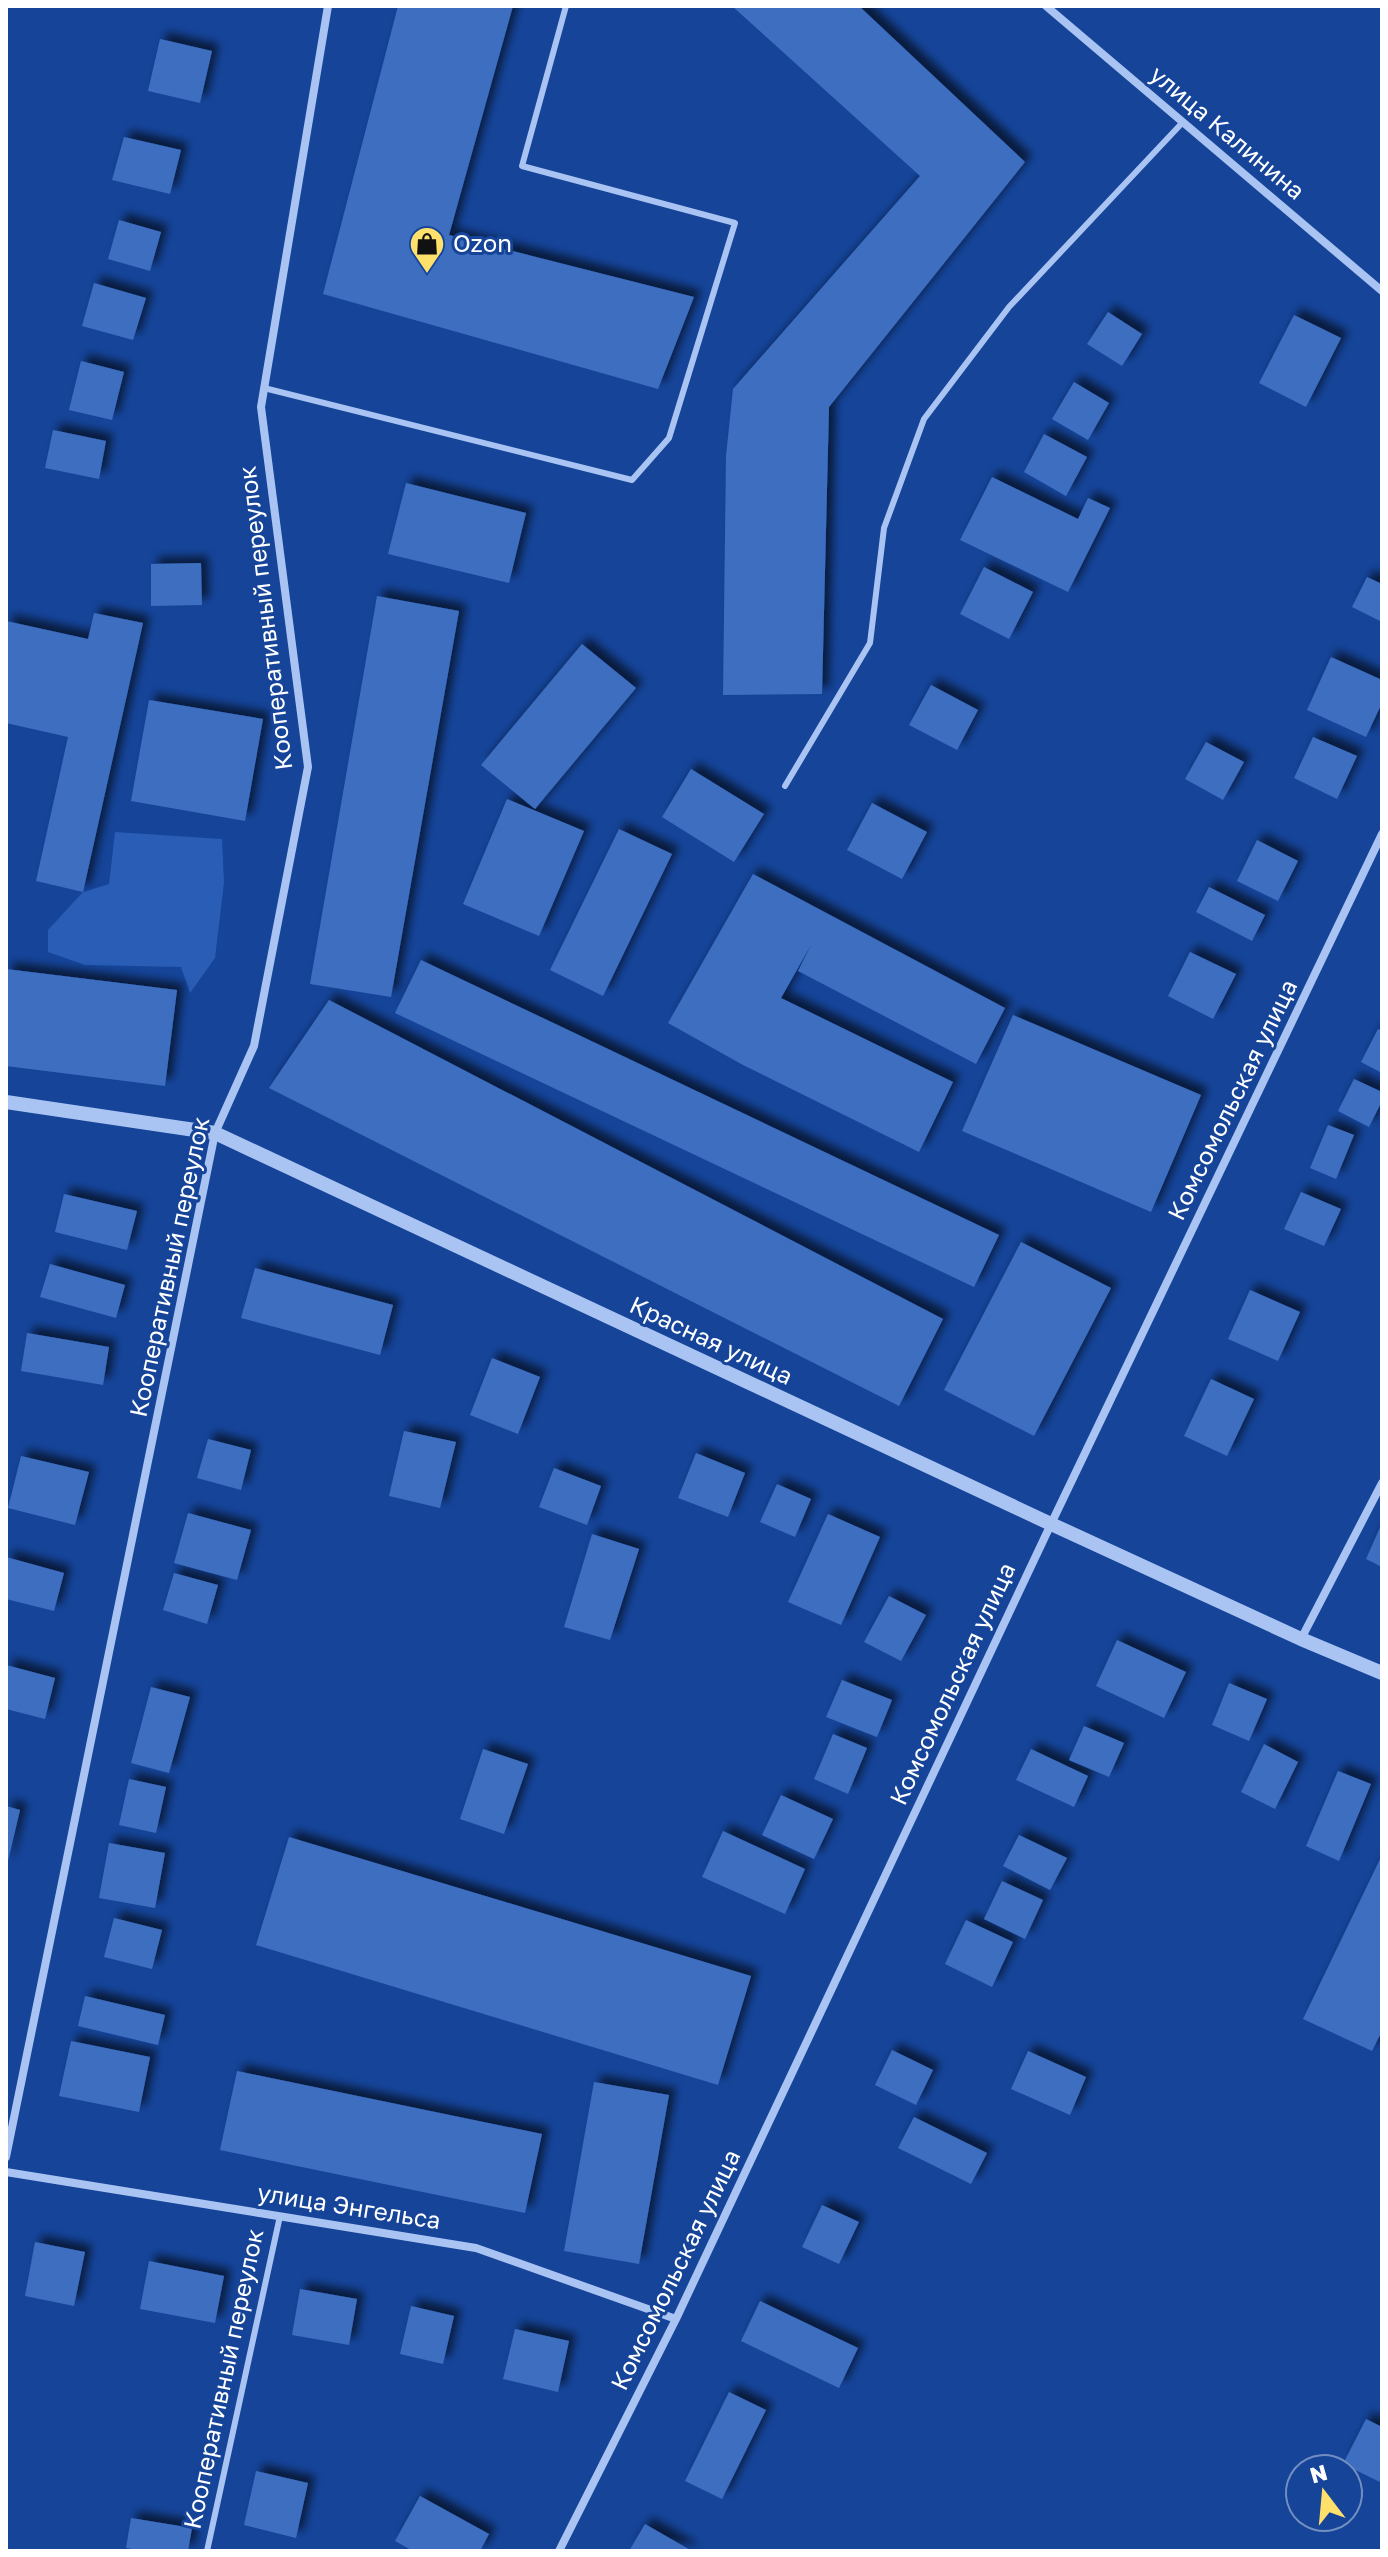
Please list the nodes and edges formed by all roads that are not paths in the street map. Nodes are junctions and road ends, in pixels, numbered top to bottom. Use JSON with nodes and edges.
{"nodes":[{"id":1,"x":328,"y":6,"type":"edge"},
{"id":2,"x":566,"y":6,"type":"edge"},
{"id":3,"x":1046,"y":6,"type":"edge"},
{"id":4,"x":1183,"y":122,"type":"junction"},
{"id":5,"x":1382,"y":291,"type":"edge"},
{"id":6,"x":264,"y":388,"type":"junction"},
{"id":7,"x":785,"y":786,"type":"dead end"},
{"id":8,"x":1382,"y":834,"type":"edge"},
{"id":9,"x":6,"y":1102,"type":"edge"},
{"id":10,"x":215,"y":1133,"type":"junction"},
{"id":11,"x":1382,"y":1483,"type":"edge"},
{"id":12,"x":1051,"y":1524,"type":"junction"},
{"id":13,"x":1301,"y":1639,"type":"junction"},
{"id":14,"x":1382,"y":1673,"type":"edge"},
{"id":15,"x":6,"y":2157,"type":"edge"},
{"id":16,"x":6,"y":2172,"type":"edge"},
{"id":17,"x":280,"y":2216,"type":"junction"},
{"id":18,"x":676,"y":2319,"type":"junction"},
{"id":19,"x":207,"y":2551,"type":"edge"},
{"id":20,"x":559,"y":2551,"type":"edge"}],
"edges":[{"from":1,"to":6,"type":"street","name":"Кооперативный переулок"},
{"from":2,"to":6,"type":"lane"},
{"from":3,"to":4,"type":"street","name":"улица Калинина"},
{"from":4,"to":5,"type":"street","name":"улица Калинина"},
{"from":4,"to":7,"type":"lane"},
{"from":6,"to":10,"type":"street","name":"Кооперативный переулок"},
{"from":8,"to":12,"type":"street","name":"Комсомольская улица"},
{"from":9,"to":10,"type":"street","name":"Красная улица"},
{"from":10,"to":12,"type":"street","name":"Красная улица"},
{"from":10,"to":15,"type":"street","name":"Кооперативный переулок"},
{"from":11,"to":13,"type":"street"},
{"from":12,"to":13,"type":"street","name":"Красная улица"},
{"from":12,"to":18,"type":"street","name":"Комсомольская улица"},
{"from":13,"to":14,"type":"street","name":"Красная улица"},
{"from":16,"to":17,"type":"street","name":"улица Энгельса"},
{"from":17,"to":18,"type":"street","name":"улица Энгельса"},
{"from":17,"to":19,"type":"lane","name":"Кооперативный переулок"},
{"from":18,"to":20,"type":"street","name":"Комсомольская улица"}]}
